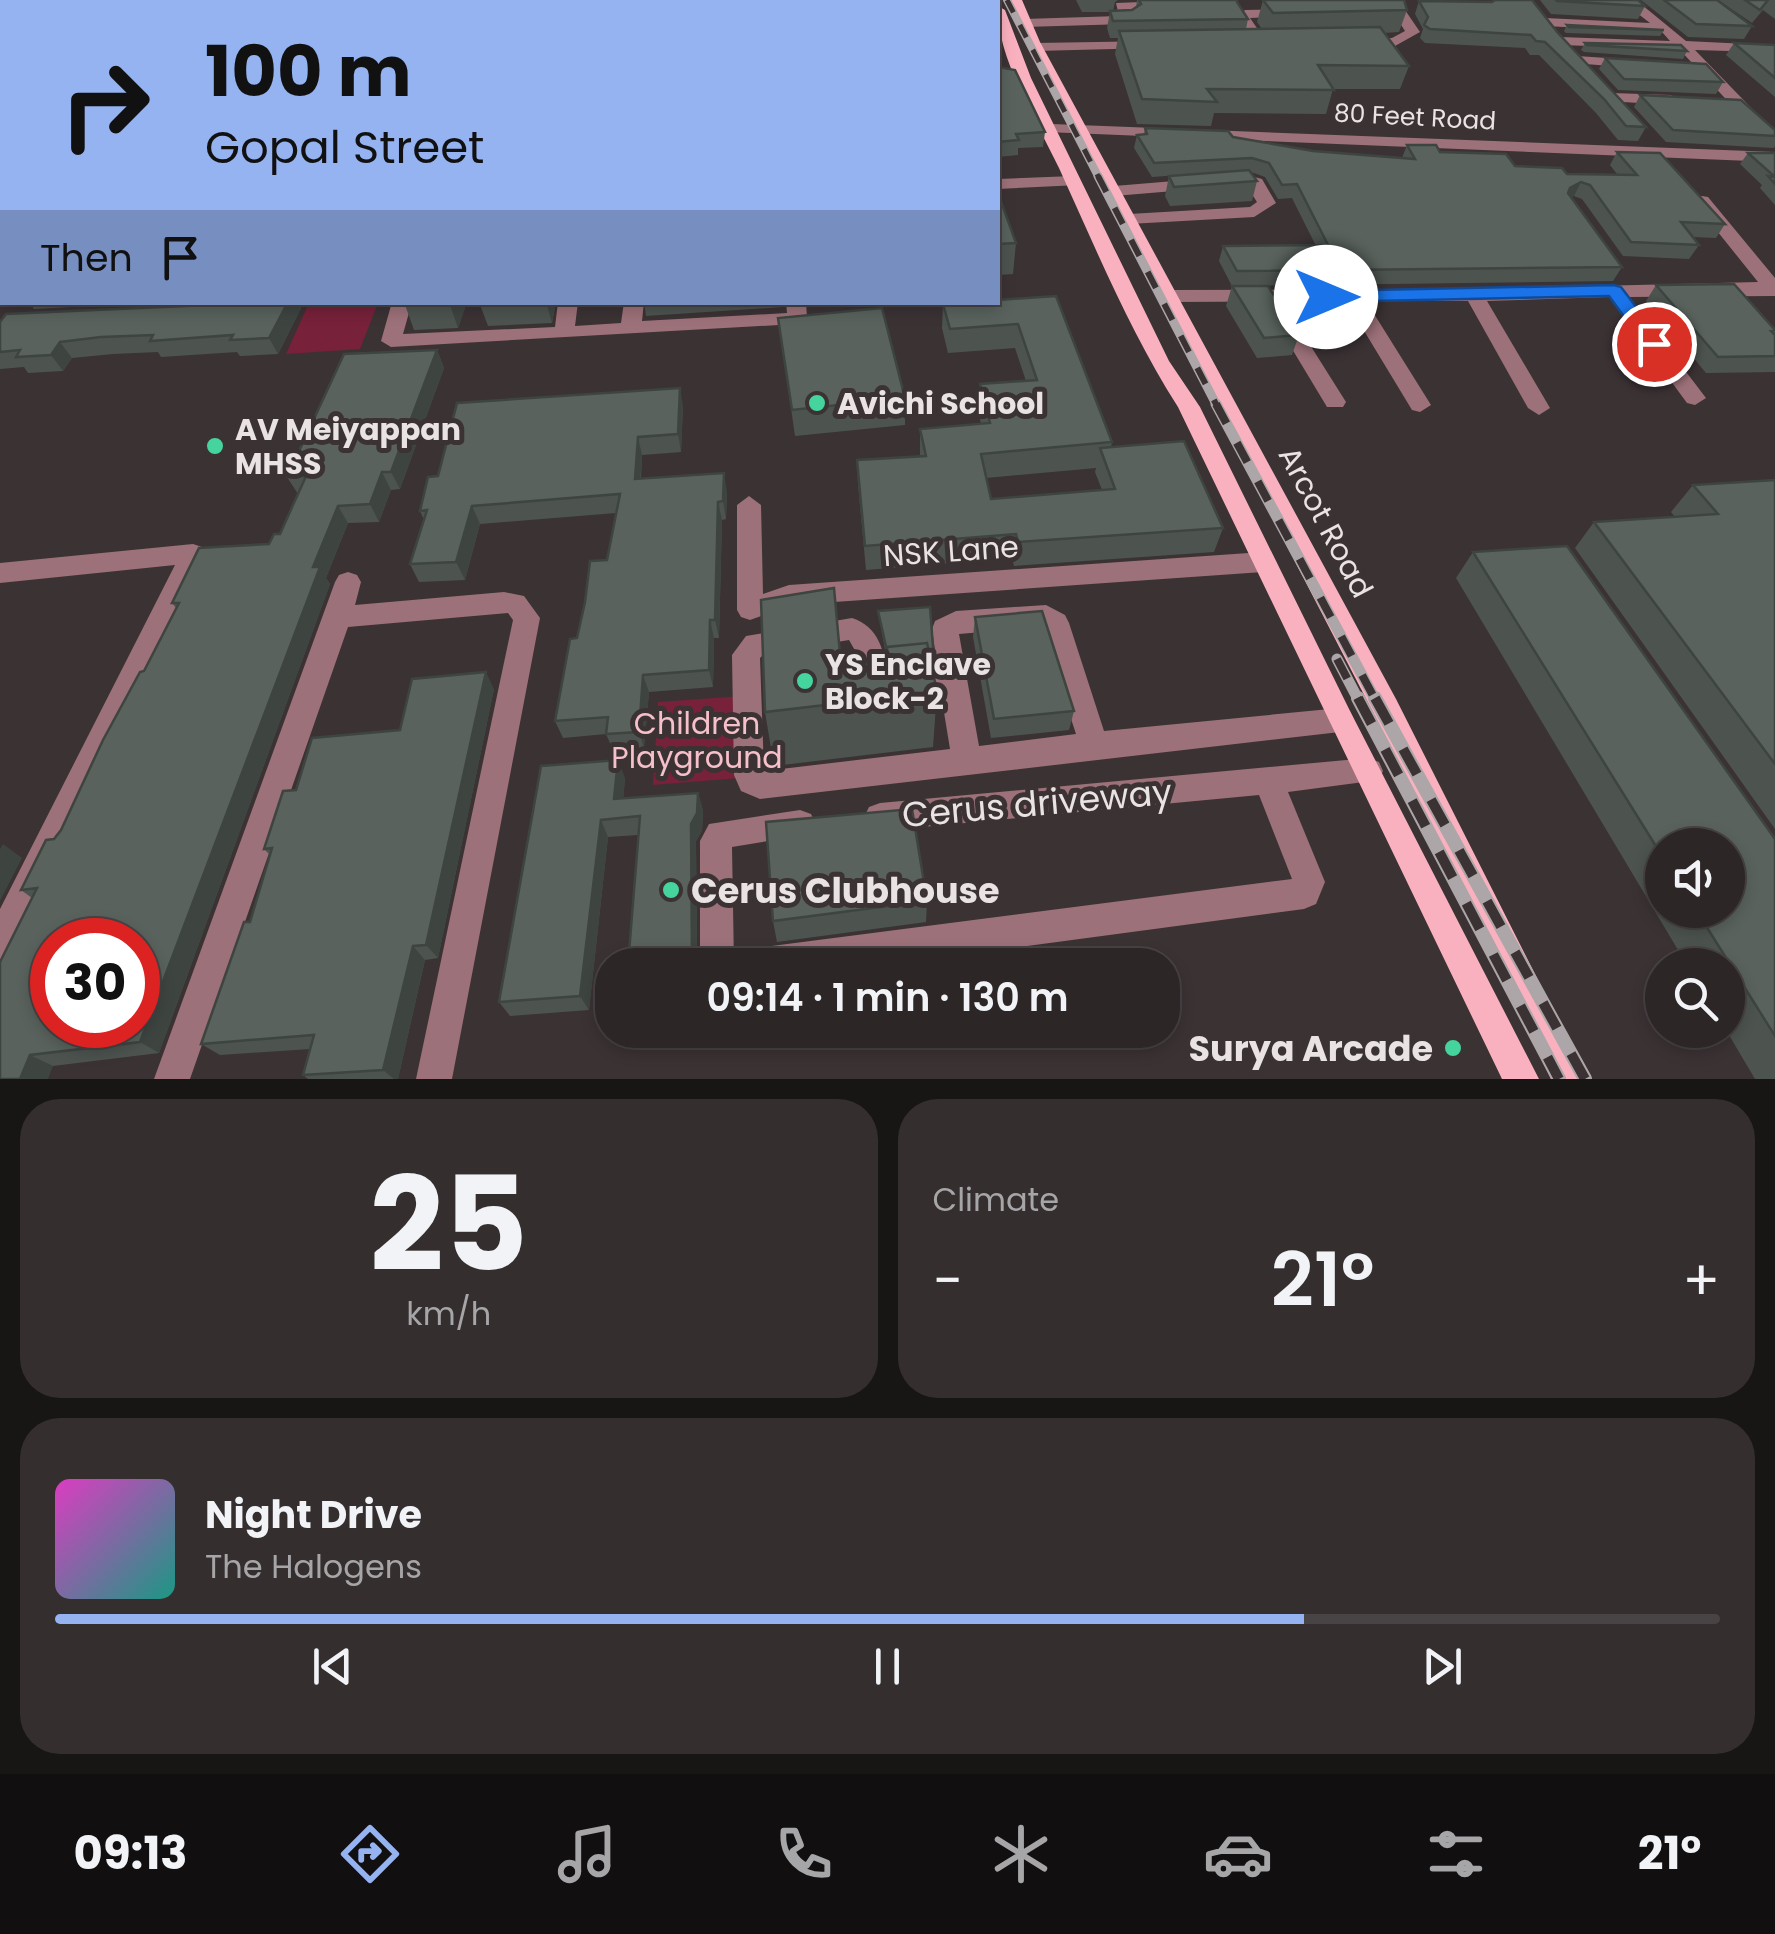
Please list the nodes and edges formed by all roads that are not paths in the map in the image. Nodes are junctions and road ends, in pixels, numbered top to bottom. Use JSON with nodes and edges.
{"nodes":[{"id":1,"x":1627,"y":0,"type":"edge"},
{"id":2,"x":1260,"y":2,"type":"edge"},
{"id":3,"x":1119,"y":3,"type":"edge"},
{"id":4,"x":1186,"y":5,"type":"edge"},
{"id":5,"x":1224,"y":5,"type":"edge"},
{"id":6,"x":1532,"y":5,"type":"edge"},
{"id":7,"x":1367,"y":6,"type":"edge"},
{"id":8,"x":1406,"y":6,"type":"edge"},
{"id":9,"x":1003,"y":12,"type":"edge"},
{"id":10,"x":1349,"y":12,"type":"edge"},
{"id":11,"x":1545,"y":22,"type":"junction"},
{"id":12,"x":1666,"y":28,"type":"junction"},
{"id":13,"x":1560,"y":41,"type":"junction"},
{"id":14,"x":1334,"y":43,"type":"edge"},
{"id":15,"x":1168,"y":44,"type":"edge"},
{"id":16,"x":1242,"y":44,"type":"edge"},
{"id":17,"x":1261,"y":44,"type":"junction"},
{"id":18,"x":1279,"y":44,"type":"edge"},
{"id":19,"x":1774,"y":44,"type":"edge"},
{"id":20,"x":1685,"y":46,"type":"junction"},
{"id":21,"x":1036,"y":47,"type":"junction"},
{"id":22,"x":1650,"y":64,"type":"edge"},
{"id":23,"x":1687,"y":67,"type":"edge"},
{"id":24,"x":1705,"y":68,"type":"junction"},
{"id":25,"x":1594,"y":79,"type":"junction"},
{"id":26,"x":1683,"y":101,"type":"edge"},
{"id":27,"x":1718,"y":102,"type":"edge"},
{"id":28,"x":1736,"y":103,"type":"junction"},
{"id":29,"x":1624,"y":112,"type":"edge"},
{"id":30,"x":1084,"y":134,"type":"junction"},
{"id":31,"x":1054,"y":135,"type":"junction"},
{"id":32,"x":1775,"y":140,"type":"edge"},
{"id":33,"x":1775,"y":161,"type":"edge"},
{"id":34,"x":1670,"y":163,"type":"junction"},
{"id":35,"x":1000,"y":172,"type":"edge"},
{"id":36,"x":1071,"y":174,"type":"junction"},
{"id":37,"x":1000,"y":184,"type":"edge"},
{"id":38,"x":1122,"y":190,"type":"junction"},
{"id":39,"x":1137,"y":219,"type":"junction"},
{"id":40,"x":1623,"y":286,"type":"junction"},
{"id":41,"x":1774,"y":288,"type":"edge"},
{"id":42,"x":1474,"y":295,"type":"junction"},
{"id":43,"x":1170,"y":296,"type":"junction"},
{"id":44,"x":1271,"y":297,"type":"junction"},
{"id":45,"x":1353,"y":297,"type":"junction"},
{"id":46,"x":401,"y":305,"type":"edge"},
{"id":47,"x":568,"y":305,"type":"edge"},
{"id":48,"x":634,"y":305,"type":"edge"},
{"id":49,"x":796,"y":305,"type":"edge"},
{"id":50,"x":631,"y":328,"type":"junction"},
{"id":51,"x":564,"y":332,"type":"junction"},
{"id":52,"x":1695,"y":398,"type":"dead end"},
{"id":53,"x":1334,"y":402,"type":"dead end"},
{"id":54,"x":1420,"y":405,"type":"dead end"},
{"id":55,"x":1540,"y":408,"type":"dead end"},
{"id":56,"x":749,"y":505,"type":"dead end"},
{"id":57,"x":1264,"y":562,"type":"junction"},
{"id":58,"x":0,"y":573,"type":"edge"},
{"id":59,"x":348,"y":582,"type":"dead end"},
{"id":60,"x":338,"y":618,"type":"junction"},
{"id":61,"x":953,"y":681,"type":"junction"},
{"id":62,"x":1340,"y":720,"type":"junction"},
{"id":63,"x":1094,"y":745,"type":"junction"},
{"id":64,"x":968,"y":759,"type":"junction"},
{"id":65,"x":1368,"y":770,"type":"junction"},
{"id":66,"x":1268,"y":782,"type":"junction"},
{"id":67,"x":0,"y":944,"type":"edge"},
{"id":68,"x":717,"y":948,"type":"edge"},
{"id":69,"x":886,"y":948,"type":"edge"},
{"id":70,"x":172,"y":1079,"type":"edge"},
{"id":71,"x":434,"y":1079,"type":"edge"},
{"id":72,"x":1521,"y":1079,"type":"edge"},
{"id":73,"x":1570,"y":1079,"type":"edge"}],
"edges":[{"from":1,"to":12,"type":"street"},
{"from":2,"to":5,"type":"street"},
{"from":2,"to":17,"type":"street"},
{"from":3,"to":4,"type":"street"},
{"from":3,"to":9,"type":"street"},
{"from":6,"to":11,"type":"street"},
{"from":7,"to":8,"type":"street"},
{"from":9,"to":21,"type":"main road","name":"Arcot Road"},
{"from":9,"to":31,"type":"main road"},
{"from":10,"to":14,"type":"street"},
{"from":11,"to":12,"type":"street"},
{"from":11,"to":13,"type":"street"},
{"from":12,"to":20,"type":"street"},
{"from":13,"to":20,"type":"street"},
{"from":13,"to":25,"type":"street"},
{"from":15,"to":21,"type":"street"},
{"from":16,"to":17,"type":"street"},
{"from":17,"to":18,"type":"street"},
{"from":19,"to":20,"type":"street"},
{"from":20,"to":24,"type":"street"},
{"from":21,"to":30,"type":"main road","name":"Arcot Road"},
{"from":22,"to":25,"type":"street"},
{"from":23,"to":24,"type":"street"},
{"from":24,"to":28,"type":"street"},
{"from":25,"to":26,"type":"street"},
{"from":25,"to":29,"type":"street"},
{"from":27,"to":28,"type":"street"},
{"from":28,"to":32,"type":"street"},
{"from":30,"to":31,"type":"street","name":"80 Feet Road"},
{"from":30,"to":34,"type":"street","name":"80 Feet Road"},
{"from":30,"to":38,"type":"main road","name":"Arcot Road"},
{"from":31,"to":36,"type":"main road"},
{"from":33,"to":34,"type":"street","name":"80 Feet Road"},
{"from":34,"to":41,"type":"street"},
{"from":35,"to":36,"type":"street"},
{"from":36,"to":37,"type":"street"},
{"from":36,"to":57,"type":"main road"},
{"from":38,"to":39,"type":"main road","name":"Arcot Road"},
{"from":38,"to":39,"type":"street"},
{"from":39,"to":43,"type":"main road","name":"Arcot Road"},
{"from":40,"to":41,"type":"street"},
{"from":40,"to":42,"type":"street"},
{"from":40,"to":52,"type":"street"},
{"from":42,"to":45,"type":"street"},
{"from":42,"to":55,"type":"street"},
{"from":43,"to":44,"type":"street"},
{"from":43,"to":73,"type":"main road","name":"Arcot Road"},
{"from":44,"to":45,"type":"street"},
{"from":44,"to":53,"type":"street"},
{"from":45,"to":54,"type":"street"},
{"from":46,"to":51,"type":"street"},
{"from":47,"to":51,"type":"street"},
{"from":48,"to":50,"type":"street"},
{"from":49,"to":50,"type":"street"},
{"from":50,"to":51,"type":"street"},
{"from":56,"to":57,"type":"street","name":"NSK Lane"},
{"from":57,"to":62,"type":"main road"},
{"from":58,"to":67,"type":"street"},
{"from":59,"to":60,"type":"street"},
{"from":60,"to":70,"type":"street"},
{"from":60,"to":71,"type":"street"},
{"from":61,"to":63,"type":"street"},
{"from":61,"to":64,"type":"street"},
{"from":61,"to":64,"type":"street"},
{"from":62,"to":63,"type":"street"},
{"from":62,"to":65,"type":"main road"},
{"from":63,"to":64,"type":"street"},
{"from":65,"to":66,"type":"street","name":"Cerus driveway"},
{"from":65,"to":72,"type":"main road"},
{"from":66,"to":68,"type":"street","name":"Cerus driveway"},
{"from":66,"to":69,"type":"street"}]}
